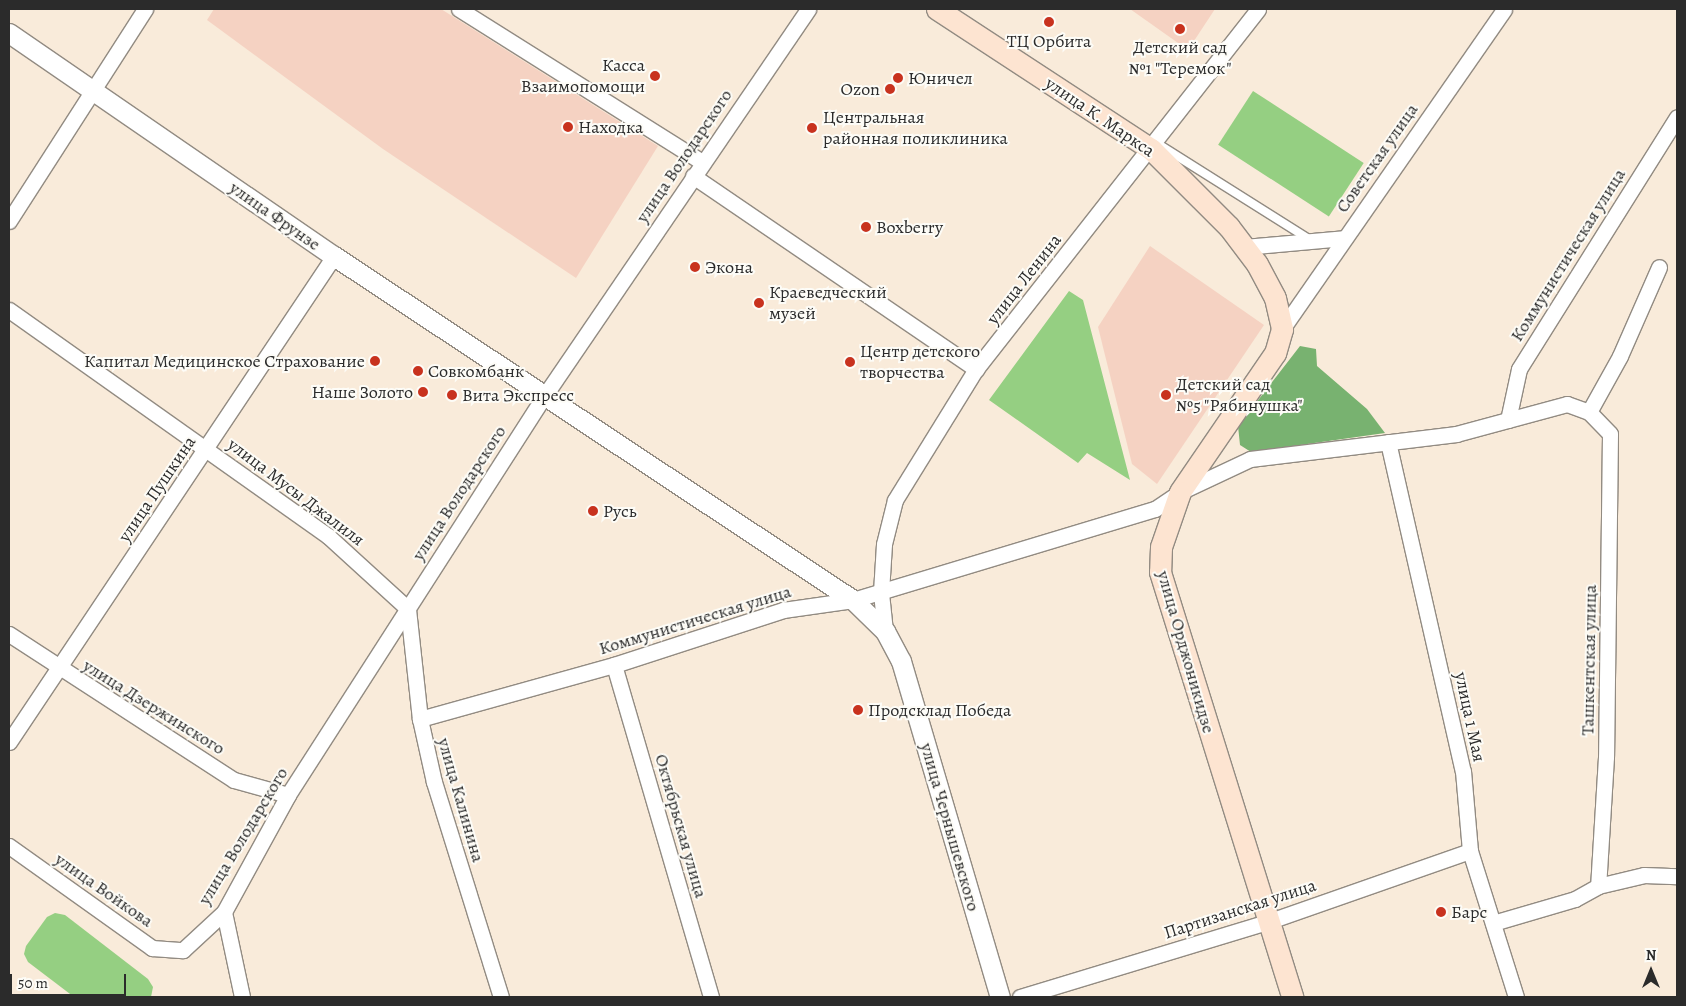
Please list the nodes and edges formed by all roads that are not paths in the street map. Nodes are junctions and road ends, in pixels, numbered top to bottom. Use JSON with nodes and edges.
{"nodes":[{"id":1,"x":145,"y":9,"type":"edge"},
{"id":2,"x":459,"y":9,"type":"edge"},
{"id":3,"x":808,"y":9,"type":"edge"},
{"id":4,"x":937,"y":9,"type":"edge"},
{"id":5,"x":1258,"y":9,"type":"edge"},
{"id":6,"x":1504,"y":9,"type":"edge"},
{"id":7,"x":483,"y":15,"type":"edge"},
{"id":8,"x":9,"y":33,"type":"edge"},
{"id":9,"x":91,"y":89,"type":"junction"},
{"id":10,"x":1677,"y":117,"type":"edge"},
{"id":11,"x":1153,"y":145,"type":"junction"},
{"id":12,"x":702,"y":162,"type":"junction"},
{"id":13,"x":693,"y":176,"type":"junction"},
{"id":14,"x":9,"y":221,"type":"edge"},
{"id":15,"x":1344,"y":238,"type":"junction"},
{"id":16,"x":1313,"y":241,"type":"junction"},
{"id":17,"x":1244,"y":247,"type":"junction"},
{"id":18,"x":334,"y":256,"type":"junction"},
{"id":19,"x":1659,"y":267,"type":"dead end"},
{"id":20,"x":9,"y":310,"type":"edge"},
{"id":21,"x":1282,"y":329,"type":"junction"},
{"id":22,"x":976,"y":369,"type":"junction"},
{"id":23,"x":544,"y":395,"type":"junction"},
{"id":24,"x":1589,"y":412,"type":"junction"},
{"id":25,"x":1508,"y":420,"type":"junction"},
{"id":26,"x":1388,"y":442,"type":"junction"},
{"id":27,"x":207,"y":448,"type":"junction"},
{"id":28,"x":1180,"y":492,"type":"junction"},
{"id":29,"x":881,"y":592,"type":"junction"},
{"id":30,"x":853,"y":600,"type":"junction"},
{"id":31,"x":408,"y":608,"type":"junction"},
{"id":32,"x":885,"y":631,"type":"junction"},
{"id":33,"x":9,"y":634,"type":"edge"},
{"id":34,"x":614,"y":664,"type":"junction"},
{"id":35,"x":58,"y":669,"type":"junction"},
{"id":36,"x":420,"y":719,"type":"junction"},
{"id":37,"x":9,"y":742,"type":"edge"},
{"id":38,"x":288,"y":795,"type":"junction"},
{"id":39,"x":9,"y":846,"type":"edge"},
{"id":40,"x":1470,"y":850,"type":"junction"},
{"id":41,"x":1677,"y":876,"type":"edge"},
{"id":42,"x":1598,"y":886,"type":"junction"},
{"id":43,"x":224,"y":912,"type":"junction"},
{"id":44,"x":1267,"y":922,"type":"junction"},
{"id":45,"x":1493,"y":923,"type":"junction"},
{"id":46,"x":182,"y":950,"type":"joint"},
{"id":47,"x":242,"y":997,"type":"edge"},
{"id":48,"x":500,"y":997,"type":"edge"},
{"id":49,"x":711,"y":997,"type":"edge"},
{"id":50,"x":1000,"y":997,"type":"edge"},
{"id":51,"x":1020,"y":997,"type":"edge"},
{"id":52,"x":1292,"y":997,"type":"edge"},
{"id":53,"x":1516,"y":997,"type":"edge"}],
"edges":[{"from":1,"to":9,"type":"street"},
{"from":2,"to":7,"type":"street"},
{"from":3,"to":12,"type":"street","name":"улица Володарского"},
{"from":4,"to":11,"type":"main road","name":"улица К. Маркса"},
{"from":5,"to":11,"type":"street","name":"улица Ленина"},
{"from":6,"to":15,"type":"street","name":"Советская улица"},
{"from":7,"to":12,"type":"street"},
{"from":8,"to":9,"type":"street","name":"улица Фрунзе"},
{"from":9,"to":14,"type":"street"},
{"from":9,"to":18,"type":"street","name":"улица Фрунзе"},
{"from":10,"to":25,"type":"street","name":"Коммунистическая улица"},
{"from":11,"to":16,"type":"lane"},
{"from":11,"to":17,"type":"main road","name":"улица К. Маркса"},
{"from":11,"to":22,"type":"street","name":"улица Ленина"},
{"from":12,"to":13,"type":"street","name":"улица Володарского"},
{"from":13,"to":22,"type":"street"},
{"from":13,"to":23,"type":"street","name":"улица Володарского"},
{"from":15,"to":16,"type":"street"},
{"from":15,"to":21,"type":"street","name":"Советская улица"},
{"from":16,"to":17,"type":"street"},
{"from":17,"to":21,"type":"main road","name":"улица К. Маркса"},
{"from":18,"to":23,"type":"street","name":"улица Фрунзе"},
{"from":18,"to":27,"type":"street","name":"улица Пушкина"},
{"from":19,"to":24,"type":"street"},
{"from":20,"to":27,"type":"street","name":"улица Мусы Джалиля"},
{"from":21,"to":28,"type":"main road","name":"улица Орджоникидзе"},
{"from":22,"to":29,"type":"street","name":"улица Ленина"},
{"from":23,"to":30,"type":"street","name":"улица Фрунзе"},
{"from":23,"to":31,"type":"street","name":"улица Володарского"},
{"from":24,"to":25,"type":"street","name":"Коммунистическая улица"},
{"from":24,"to":42,"type":"street","name":"Ташкентская улица"},
{"from":25,"to":26,"type":"street","name":"Коммунистическая улица"},
{"from":26,"to":28,"type":"street","name":"Коммунистическая улица"},
{"from":26,"to":40,"type":"street","name":"улица 1 Мая"},
{"from":27,"to":31,"type":"street","name":"улица Мусы Джалиля"},
{"from":27,"to":35,"type":"street","name":"улица Пушкина"},
{"from":28,"to":29,"type":"street","name":"Коммунистическая улица"},
{"from":28,"to":44,"type":"main road","name":"улица Орджоникидзе"},
{"from":29,"to":30,"type":"street","name":"Коммунистическая улица"},
{"from":29,"to":32,"type":"street","name":"улица Ленина"},
{"from":30,"to":32,"type":"street","name":"улица Чернышевского"},
{"from":30,"to":34,"type":"street","name":"Коммунистическая улица"},
{"from":31,"to":36,"type":"street","name":"улица Калинина"},
{"from":31,"to":38,"type":"street","name":"улица Володарского"},
{"from":32,"to":50,"type":"street","name":"улица Чернышевского"},
{"from":33,"to":35,"type":"street","name":"улица Дзержинского"},
{"from":34,"to":36,"type":"street","name":"Коммунистическая улица"},
{"from":34,"to":49,"type":"street","name":"Октябрьская улица"},
{"from":35,"to":37,"type":"street","name":"улица Пушкина"},
{"from":35,"to":38,"type":"street","name":"улица Дзержинского"},
{"from":36,"to":48,"type":"street","name":"улица Калинина"},
{"from":38,"to":43,"type":"street","name":"улица Володарского"},
{"from":39,"to":46,"type":"street","name":"улица Войкова"},
{"from":40,"to":44,"type":"street","name":"Партизанская улица"},
{"from":40,"to":45,"type":"street","name":"улица 1 Мая"},
{"from":41,"to":42,"type":"street"},
{"from":42,"to":45,"type":"street"},
{"from":43,"to":46,"type":"street","name":"улица Володарского"},
{"from":43,"to":47,"type":"street"},
{"from":44,"to":51,"type":"street","name":"Партизанская улица"},
{"from":44,"to":52,"type":"main road","name":"улица Орджоникидзе"},
{"from":45,"to":53,"type":"street","name":"улица 1 Мая"}]}
